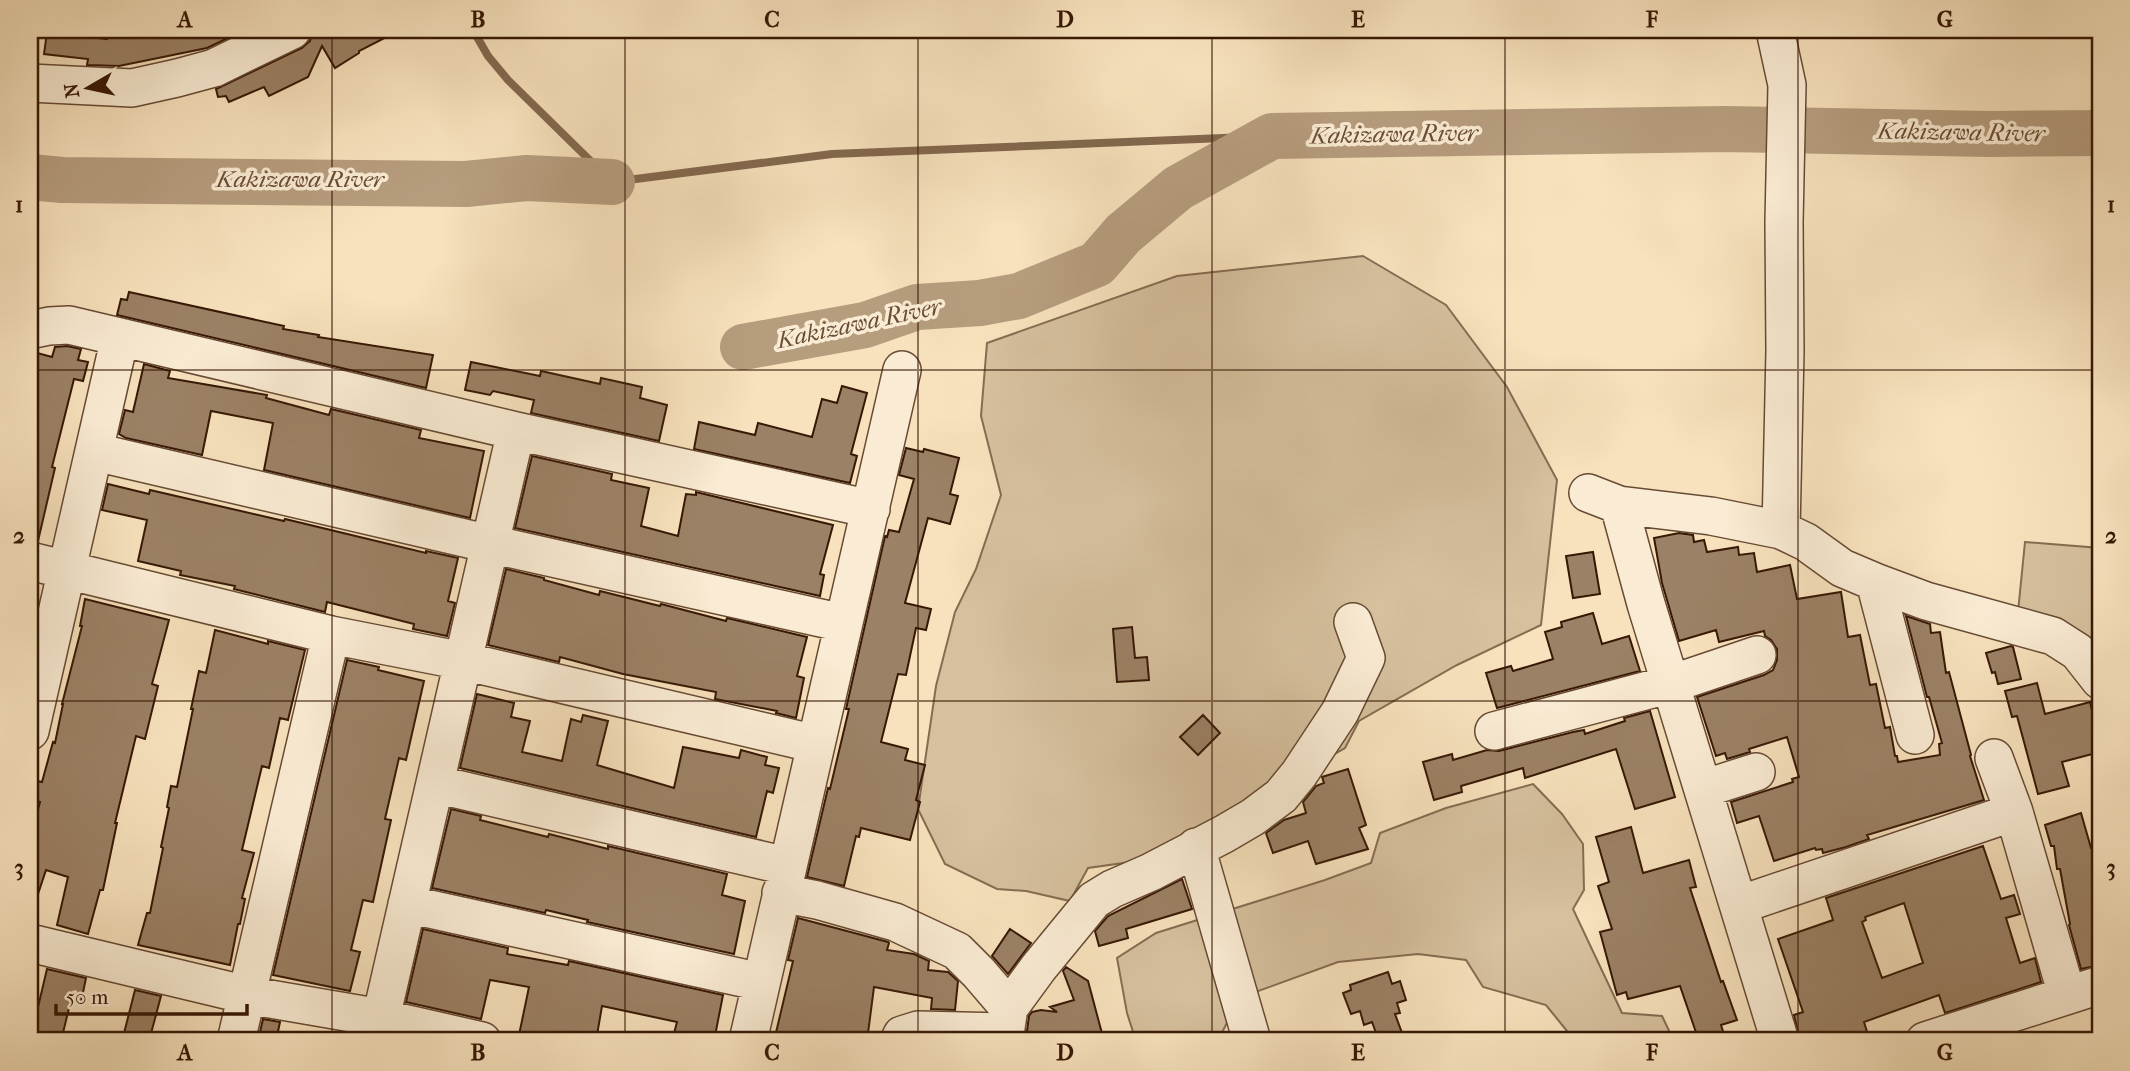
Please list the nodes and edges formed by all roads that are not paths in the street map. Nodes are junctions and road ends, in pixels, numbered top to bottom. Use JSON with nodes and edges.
{"nodes":[{"id":1,"x":292,"y":30,"type":"edge"},
{"id":2,"x":1775,"y":30,"type":"edge"},
{"id":3,"x":30,"y":83,"type":"edge"},
{"id":4,"x":30,"y":330,"type":"edge"},
{"id":5,"x":120,"y":337,"type":"junction"},
{"id":6,"x":902,"y":370,"type":"dead end"},
{"id":7,"x":516,"y":431,"type":"junction"},
{"id":8,"x":95,"y":453,"type":"junction"},
{"id":9,"x":871,"y":509,"type":"junction"},
{"id":10,"x":1782,"y":530,"type":"junction"},
{"id":11,"x":490,"y":544,"type":"junction"},
{"id":12,"x":30,"y":561,"type":"edge"},
{"id":13,"x":67,"y":569,"type":"junction"},
{"id":14,"x":1875,"y":582,"type":"junction"},
{"id":15,"x":1353,"y":622,"type":"dead end"},
{"id":16,"x":843,"y":623,"type":"junction"},
{"id":17,"x":331,"y":635,"type":"junction"},
{"id":18,"x":1757,"y":655,"type":"dead end"},
{"id":19,"x":463,"y":661,"type":"junction"},
{"id":20,"x":2100,"y":680,"type":"edge"},
{"id":21,"x":1671,"y":684,"type":"junction"},
{"id":22,"x":30,"y":731,"type":"edge"},
{"id":23,"x":1494,"y":731,"type":"dead end"},
{"id":24,"x":1915,"y":735,"type":"dead end"},
{"id":25,"x":816,"y":744,"type":"junction"},
{"id":26,"x":1994,"y":758,"type":"dead end"},
{"id":27,"x":1756,"y":772,"type":"dead end"},
{"id":28,"x":435,"y":784,"type":"junction"},
{"id":29,"x":1703,"y":789,"type":"junction"},
{"id":30,"x":2014,"y":812,"type":"junction"},
{"id":31,"x":1196,"y":848,"type":"junction"},
{"id":32,"x":784,"y":880,"type":"junction"},
{"id":33,"x":407,"y":904,"type":"junction"},
{"id":34,"x":1739,"y":905,"type":"junction"},
{"id":35,"x":30,"y":943,"type":"edge"},
{"id":36,"x":761,"y":982,"type":"junction"},
{"id":37,"x":2084,"y":990,"type":"edge"},
{"id":38,"x":247,"y":995,"type":"junction"},
{"id":39,"x":381,"y":1018,"type":"junction"},
{"id":40,"x":1006,"y":1027,"type":"edge"},
{"id":41,"x":236,"y":1041,"type":"edge"},
{"id":42,"x":482,"y":1041,"type":"edge"},
{"id":43,"x":748,"y":1041,"type":"edge"},
{"id":44,"x":899,"y":1041,"type":"edge"},
{"id":45,"x":1252,"y":1041,"type":"edge"},
{"id":46,"x":1780,"y":1041,"type":"edge"},
{"id":47,"x":1925,"y":1041,"type":"edge"}],
"edges":[{"from":1,"to":3,"type":"street"},
{"from":2,"to":10,"type":"street"},
{"from":4,"to":5,"type":"street"},
{"from":5,"to":7,"type":"street"},
{"from":5,"to":8,"type":"street"},
{"from":6,"to":9,"type":"street"},
{"from":7,"to":9,"type":"street"},
{"from":7,"to":11,"type":"street"},
{"from":8,"to":11,"type":"street"},
{"from":8,"to":13,"type":"street"},
{"from":9,"to":16,"type":"street"},
{"from":10,"to":14,"type":"street"},
{"from":10,"to":21,"type":"street"},
{"from":11,"to":16,"type":"street"},
{"from":11,"to":19,"type":"street"},
{"from":12,"to":13,"type":"street"},
{"from":13,"to":17,"type":"street"},
{"from":13,"to":22,"type":"street"},
{"from":14,"to":20,"type":"street"},
{"from":14,"to":24,"type":"street"},
{"from":15,"to":31,"type":"street"},
{"from":16,"to":25,"type":"street"},
{"from":17,"to":19,"type":"street"},
{"from":17,"to":38,"type":"street"},
{"from":18,"to":21,"type":"street"},
{"from":19,"to":25,"type":"street"},
{"from":19,"to":28,"type":"street"},
{"from":21,"to":23,"type":"street"},
{"from":21,"to":29,"type":"street"},
{"from":25,"to":32,"type":"street"},
{"from":26,"to":30,"type":"street"},
{"from":27,"to":29,"type":"street"},
{"from":28,"to":32,"type":"street"},
{"from":28,"to":33,"type":"street"},
{"from":29,"to":34,"type":"street"},
{"from":30,"to":34,"type":"street"},
{"from":30,"to":37,"type":"street"},
{"from":31,"to":40,"type":"street"},
{"from":31,"to":45,"type":"street"},
{"from":32,"to":36,"type":"street"},
{"from":32,"to":40,"type":"street"},
{"from":33,"to":36,"type":"street"},
{"from":33,"to":39,"type":"street"},
{"from":34,"to":46,"type":"street"},
{"from":35,"to":38,"type":"street"},
{"from":36,"to":43,"type":"street"},
{"from":37,"to":47,"type":"street"},
{"from":38,"to":39,"type":"street"},
{"from":38,"to":41,"type":"street"},
{"from":39,"to":42,"type":"street"},
{"from":40,"to":44,"type":"street"}]}
